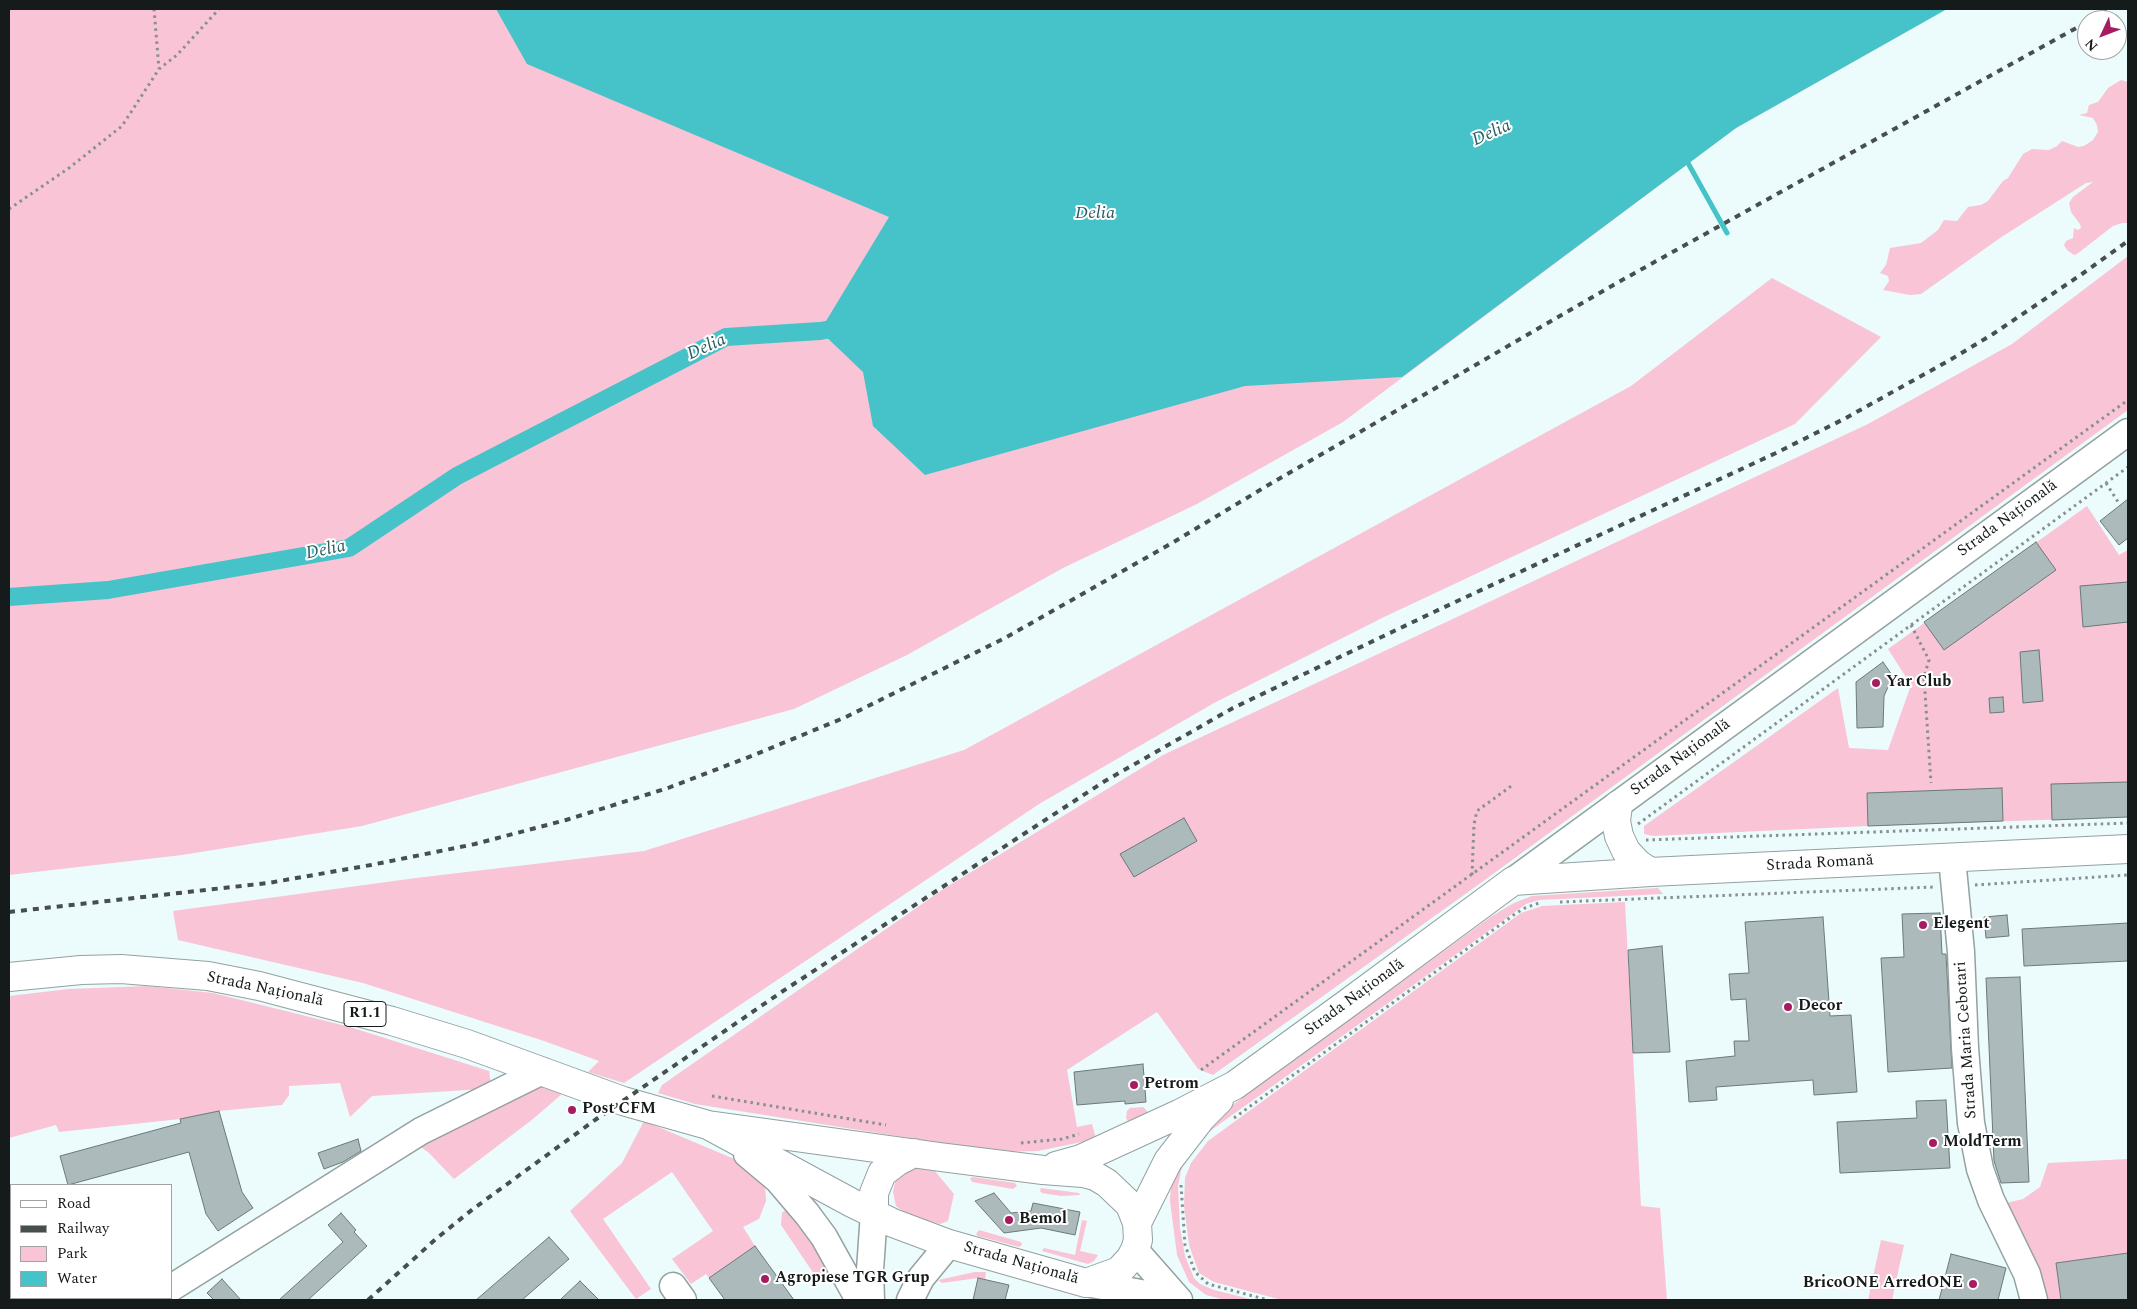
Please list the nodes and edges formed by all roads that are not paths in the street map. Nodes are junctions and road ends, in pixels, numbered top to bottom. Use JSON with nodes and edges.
{"nodes":[{"id":1,"x":2128,"y":432,"type":"edge"},
{"id":2,"x":1618,"y":805,"type":"junction"},
{"id":3,"x":2128,"y":850,"type":"edge"},
{"id":4,"x":1952,"y":858,"type":"junction"},
{"id":5,"x":1650,"y":872,"type":"junction"},
{"id":6,"x":1513,"y":881,"type":"junction"},
{"id":7,"x":9,"y":977,"type":"edge"},
{"id":8,"x":542,"y":1071,"type":"junction"},
{"id":9,"x":1235,"y":1085,"type":"junction"},
{"id":10,"x":708,"y":1125,"type":"junction"},
{"id":11,"x":914,"y":1153,"type":"junction"},
{"id":12,"x":1043,"y":1170,"type":"junction"},
{"id":13,"x":874,"y":1213,"type":"junction"},
{"id":14,"x":1137,"y":1223,"type":"junction"},
{"id":15,"x":949,"y":1244,"type":"junction"},
{"id":16,"x":1135,"y":1250,"type":"junction"},
{"id":17,"x":1086,"y":1283,"type":"junction"},
{"id":18,"x":172,"y":1287,"type":"edge"},
{"id":19,"x":859,"y":1300,"type":"edge"},
{"id":20,"x":871,"y":1300,"type":"edge"},
{"id":21,"x":910,"y":1300,"type":"edge"},
{"id":22,"x":1179,"y":1300,"type":"edge"},
{"id":23,"x":2034,"y":1300,"type":"edge"}],
"edges":[{"from":1,"to":2,"type":"street","name":"Strada Națională"},
{"from":2,"to":5,"type":"main road"},
{"from":2,"to":6,"type":"street","name":"Strada Națională"},
{"from":3,"to":4,"type":"main road","name":"Strada Romană"},
{"from":4,"to":5,"type":"main road","name":"Strada Romană"},
{"from":4,"to":23,"type":"street","name":"Strada Maria Cebotari"},
{"from":5,"to":6,"type":"main road","name":"Strada Romană"},
{"from":6,"to":9,"type":"main road","name":"Strada Națională"},
{"from":7,"to":8,"type":"main road","name":"Strada Națională","number":"R1.1"},
{"from":8,"to":10,"type":"main road","name":"Strada Națională","number":"R1.1"},
{"from":8,"to":18,"type":"street"},
{"from":9,"to":12,"type":"main road","name":"Strada Națională"},
{"from":9,"to":14,"type":"main road","name":"Strada Națională"},
{"from":10,"to":11,"type":"main road","name":"Strada Națională"},
{"from":10,"to":13,"type":"main road","name":"Strada Națională"},
{"from":10,"to":19,"type":"street"},
{"from":11,"to":12,"type":"main road","name":"Strada Națională"},
{"from":11,"to":13,"type":"main road"},
{"from":12,"to":14,"type":"main road","name":"Strada Națională"},
{"from":13,"to":15,"type":"main road","name":"Strada Națională"},
{"from":13,"to":20,"type":"street"},
{"from":14,"to":16,"type":"main road","name":"Strada Națională"},
{"from":15,"to":17,"type":"main road","name":"Strada Națională"},
{"from":15,"to":21,"type":"street"},
{"from":16,"to":17,"type":"main road","name":"Strada Națională"},
{"from":16,"to":22,"type":"street"},
{"from":17,"to":22,"type":"street"}]}
